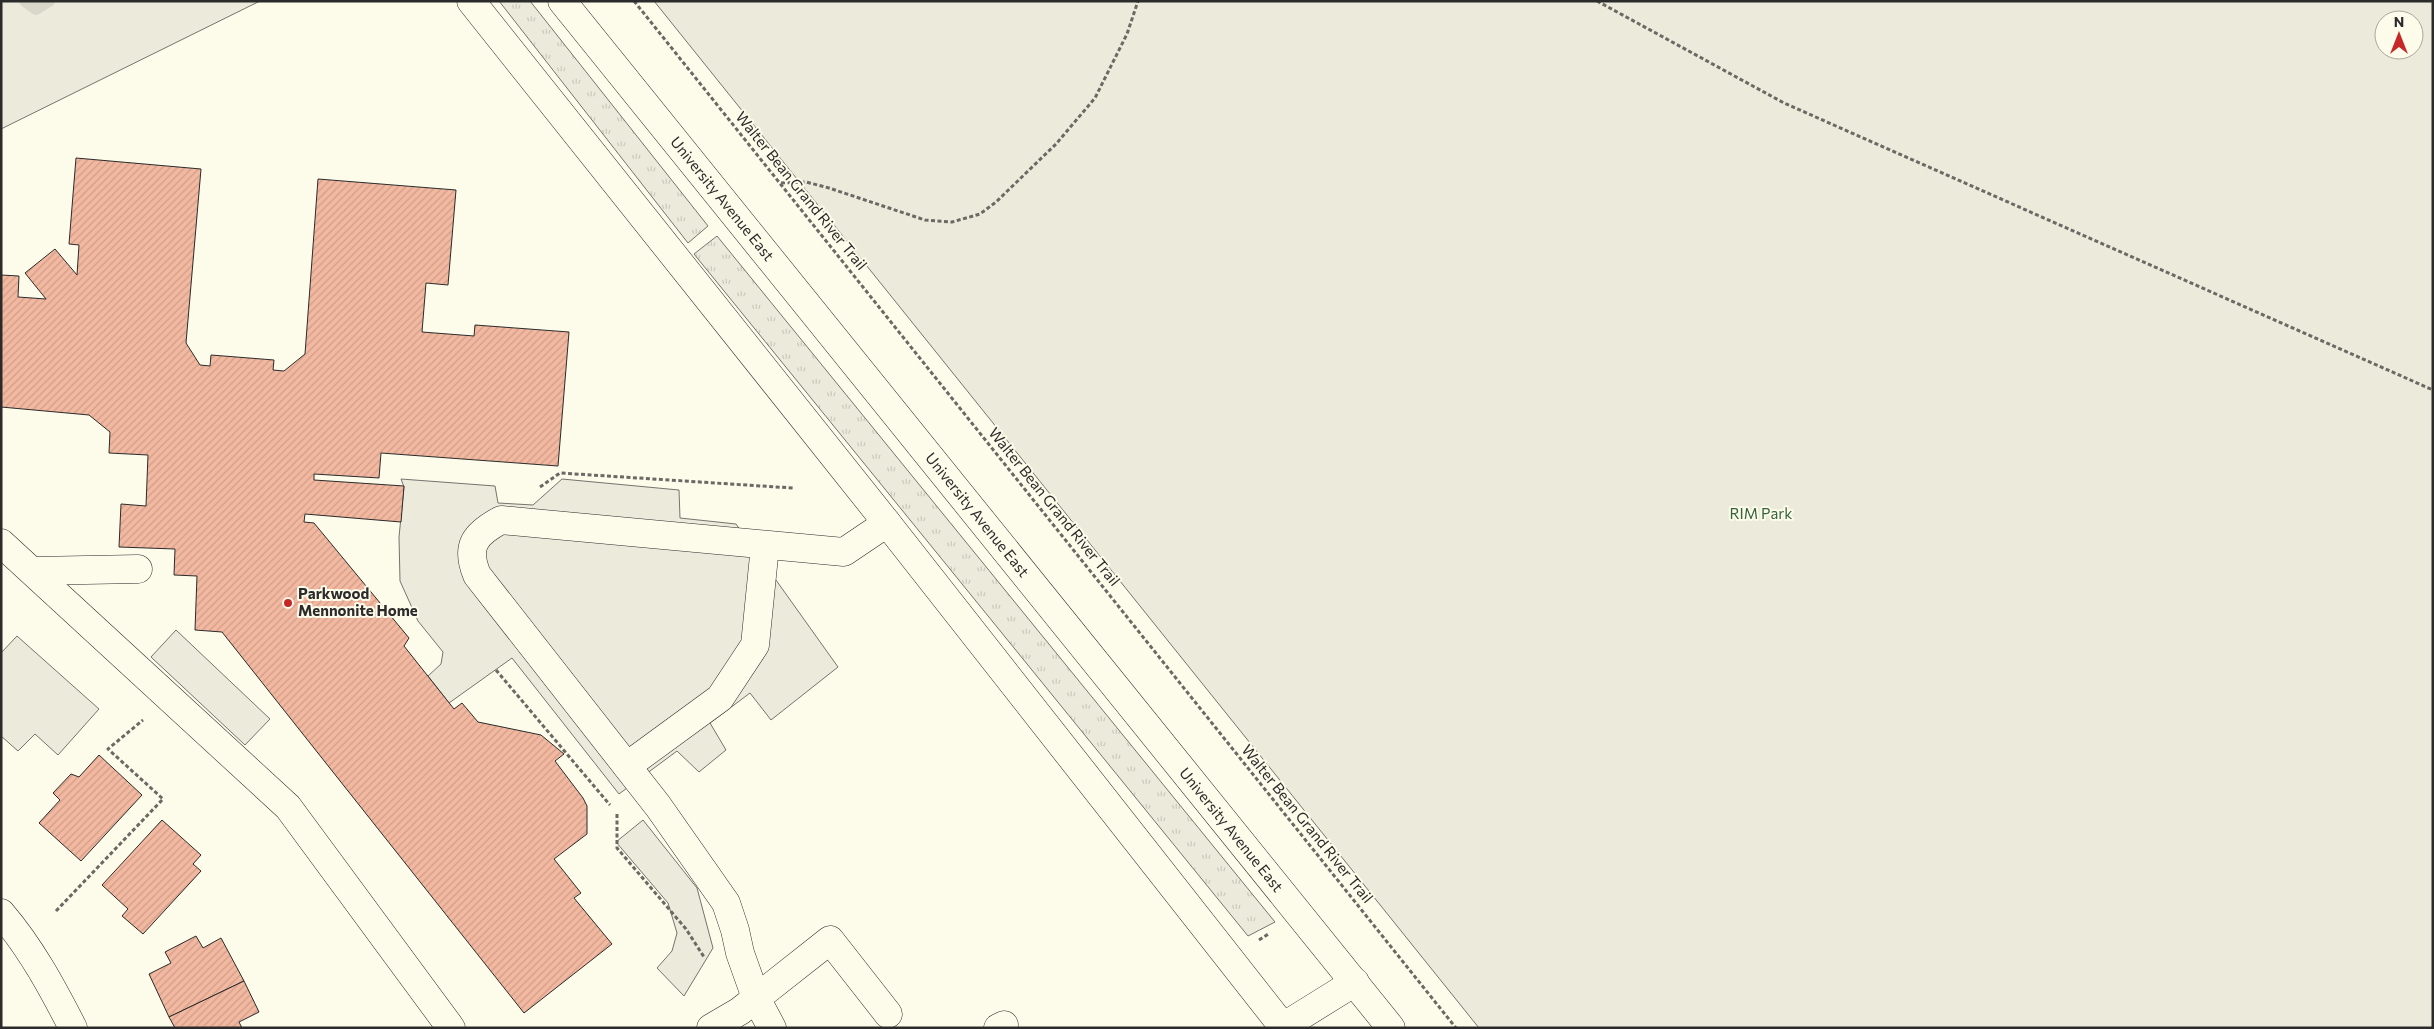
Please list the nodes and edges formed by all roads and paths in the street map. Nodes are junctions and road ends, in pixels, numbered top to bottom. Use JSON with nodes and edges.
{"nodes":[{"id":1,"x":471,"y":1,"type":"edge"},
{"id":2,"x":562,"y":1,"type":"edge"},
{"id":3,"x":634,"y":1,"type":"edge"},
{"id":4,"x":1138,"y":1,"type":"edge"},
{"id":5,"x":1597,"y":1,"type":"edge"},
{"id":6,"x":781,"y":183,"type":"junction"},
{"id":7,"x":2433,"y":390,"type":"edge"},
{"id":8,"x":793,"y":488,"type":"dead end"},
{"id":9,"x":535,"y":490,"type":"dead end"},
{"id":10,"x":887,"y":523,"type":"junction"},
{"id":11,"x":1,"y":543,"type":"edge"},
{"id":12,"x":765,"y":546,"type":"junction"},
{"id":13,"x":138,"y":569,"type":"dead end"},
{"id":14,"x":33,"y":571,"type":"junction"},
{"id":15,"x":496,"y":670,"type":"dead end"},
{"id":16,"x":148,"y":716,"type":"dead end"},
{"id":17,"x":627,"y":766,"type":"junction"},
{"id":18,"x":56,"y":911,"type":"dead end"},
{"id":19,"x":1,"y":913,"type":"edge"},
{"id":20,"x":707,"y":962,"type":"dead end"},
{"id":21,"x":1354,"y":982,"type":"junction"},
{"id":22,"x":756,"y":998,"type":"junction"},
{"id":23,"x":888,"y":1014,"type":"dead end"},
{"id":24,"x":1283,"y":1027,"type":"edge"},
{"id":25,"x":73,"y":1028,"type":"edge"},
{"id":26,"x":451,"y":1028,"type":"edge"},
{"id":27,"x":711,"y":1028,"type":"edge"},
{"id":28,"x":772,"y":1028,"type":"edge"},
{"id":29,"x":1391,"y":1028,"type":"edge"},
{"id":30,"x":1456,"y":1028,"type":"edge"}],
"edges":[{"from":1,"to":10,"type":"main road"},
{"from":2,"to":21,"type":"main road","name":"University Avenue East"},
{"from":3,"to":6,"type":"path","name":"Walter Bean Grand River Trail"},
{"from":4,"to":6,"type":"path"},
{"from":5,"to":7,"type":"path"},
{"from":6,"to":30,"type":"path","name":"Walter Bean Grand River Trail"},
{"from":8,"to":9,"type":"path"},
{"from":10,"to":12,"type":"main road"},
{"from":10,"to":24,"type":"main road"},
{"from":11,"to":14,"type":"main road"},
{"from":12,"to":17,"type":"main road"},
{"from":12,"to":17,"type":"main road"},
{"from":13,"to":14,"type":"main road"},
{"from":14,"to":26,"type":"main road"},
{"from":15,"to":20,"type":"path"},
{"from":16,"to":18,"type":"path"},
{"from":17,"to":22,"type":"main road"},
{"from":19,"to":25,"type":"main road"},
{"from":21,"to":24,"type":"main road"},
{"from":21,"to":29,"type":"main road","name":"University Avenue East"},
{"from":22,"to":23,"type":"main road"},
{"from":22,"to":27,"type":"main road"},
{"from":22,"to":28,"type":"main road"}]}
